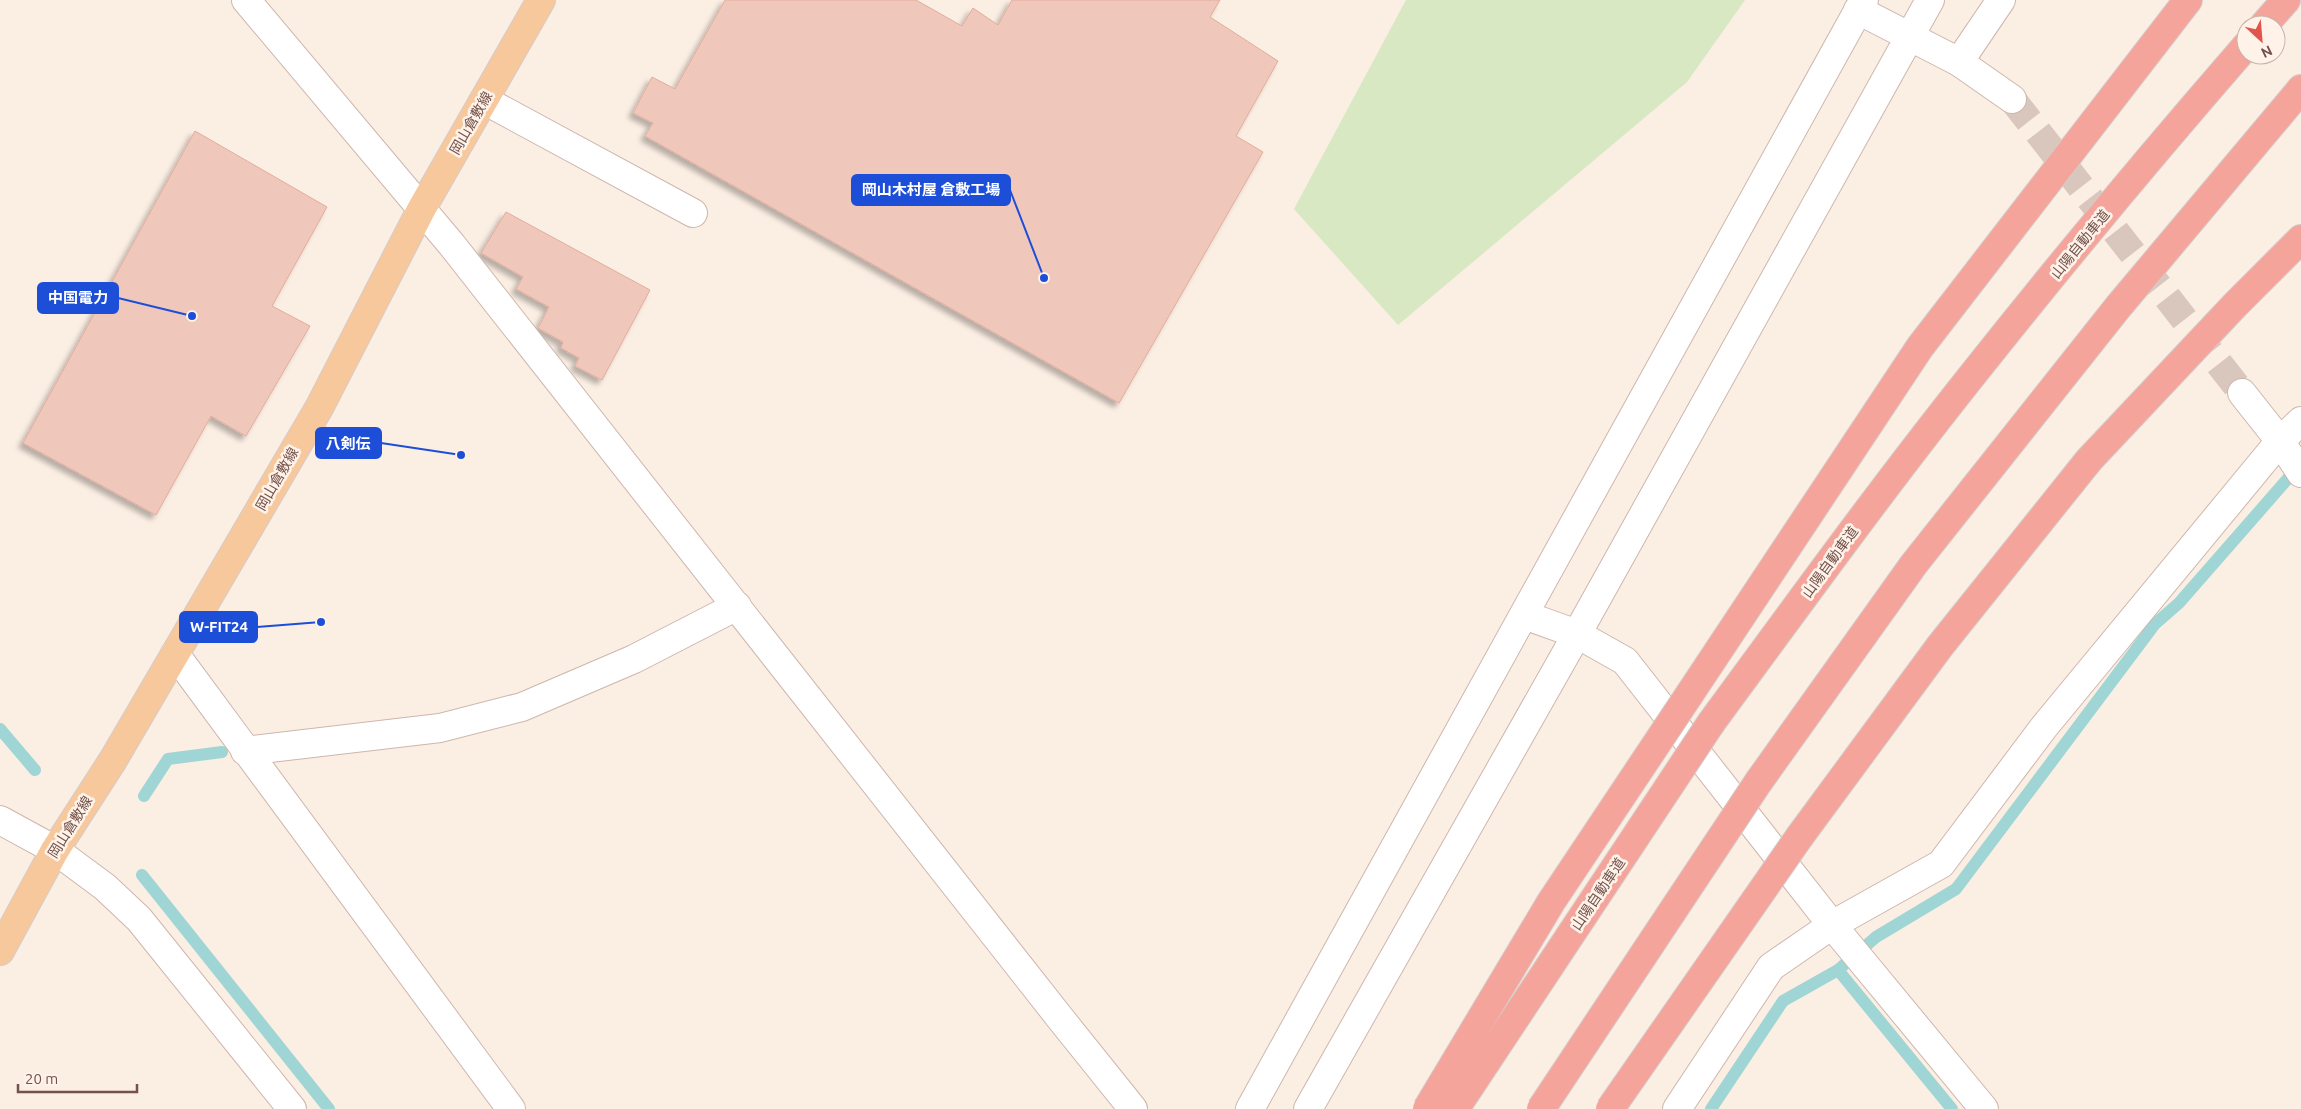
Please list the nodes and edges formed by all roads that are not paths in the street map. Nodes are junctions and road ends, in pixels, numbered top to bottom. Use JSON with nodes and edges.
{"nodes":[{"id":1,"x":246,"y":0,"type":"edge"},
{"id":2,"x":541,"y":0,"type":"edge"},
{"id":3,"x":1930,"y":0,"type":"edge"},
{"id":4,"x":2001,"y":0,"type":"edge"},
{"id":5,"x":2188,"y":0,"type":"edge"},
{"id":6,"x":2286,"y":0,"type":"edge"},
{"id":7,"x":1861,"y":5,"type":"edge"},
{"id":8,"x":2273,"y":15,"type":"edge"},
{"id":9,"x":1910,"y":38,"type":"junction"},
{"id":10,"x":2236,"y":58,"type":"edge"},
{"id":11,"x":1958,"y":62,"type":"junction"},
{"id":12,"x":2301,"y":89,"type":"edge"},
{"id":13,"x":2012,"y":99,"type":"tunnel mouth"},
{"id":14,"x":484,"y":100,"type":"junction"},
{"id":15,"x":422,"y":208,"type":"junction"},
{"id":16,"x":693,"y":213,"type":"dead end"},
{"id":17,"x":2301,"y":239,"type":"edge"},
{"id":18,"x":2242,"y":393,"type":"tunnel mouth"},
{"id":19,"x":2301,"y":421,"type":"edge"},
{"id":20,"x":2291,"y":457,"type":"edge"},
{"id":21,"x":737,"y":606,"type":"junction"},
{"id":22,"x":1524,"y":615,"type":"junction"},
{"id":23,"x":1577,"y":634,"type":"junction"},
{"id":24,"x":175,"y":654,"type":"junction"},
{"id":25,"x":245,"y":751,"type":"junction"},
{"id":26,"x":0,"y":820,"type":"edge"},
{"id":27,"x":55,"y":850,"type":"junction"},
{"id":28,"x":1832,"y":925,"type":"junction"},
{"id":29,"x":0,"y":951,"type":"edge"},
{"id":30,"x":292,"y":1109,"type":"edge"},
{"id":31,"x":511,"y":1109,"type":"edge"},
{"id":32,"x":1133,"y":1109,"type":"edge"},
{"id":33,"x":1250,"y":1109,"type":"edge"},
{"id":34,"x":1308,"y":1109,"type":"edge"},
{"id":35,"x":1427,"y":1109,"type":"edge"},
{"id":36,"x":1455,"y":1109,"type":"edge"},
{"id":37,"x":1541,"y":1109,"type":"edge"},
{"id":38,"x":1610,"y":1109,"type":"edge"},
{"id":39,"x":1677,"y":1109,"type":"edge"},
{"id":40,"x":1984,"y":1109,"type":"edge"}],
"edges":[{"from":1,"to":15,"type":"street"},
{"from":2,"to":14,"type":"main road","name":"岡山倉敷線"},
{"from":3,"to":9,"type":"street"},
{"from":4,"to":11,"type":"street"},
{"from":5,"to":35,"type":"highway","bridge":true},
{"from":6,"to":8,"type":"highway"},
{"from":7,"to":9,"type":"street"},
{"from":7,"to":22,"type":"street"},
{"from":9,"to":11,"type":"street"},
{"from":9,"to":23,"type":"street"},
{"from":10,"to":36,"type":"highway","name":"山陽自動車道","bridge":true},
{"from":11,"to":13,"type":"street"},
{"from":12,"to":37,"type":"highway","bridge":true},
{"from":14,"to":15,"type":"main road","name":"岡山倉敷線"},
{"from":14,"to":16,"type":"street"},
{"from":15,"to":21,"type":"street"},
{"from":15,"to":24,"type":"main road","name":"岡山倉敷線"},
{"from":17,"to":38,"type":"highway","bridge":true},
{"from":18,"to":20,"type":"street"},
{"from":19,"to":20,"type":"street"},
{"from":20,"to":28,"type":"street"},
{"from":21,"to":25,"type":"street"},
{"from":21,"to":32,"type":"street"},
{"from":22,"to":23,"type":"street"},
{"from":22,"to":33,"type":"street"},
{"from":23,"to":28,"type":"street"},
{"from":23,"to":34,"type":"street"},
{"from":24,"to":25,"type":"street"},
{"from":24,"to":27,"type":"main road","name":"岡山倉敷線"},
{"from":25,"to":31,"type":"street"},
{"from":26,"to":27,"type":"street"},
{"from":27,"to":29,"type":"main road","name":"岡山倉敷線"},
{"from":27,"to":30,"type":"street"},
{"from":28,"to":39,"type":"street"},
{"from":28,"to":40,"type":"street"}]}
